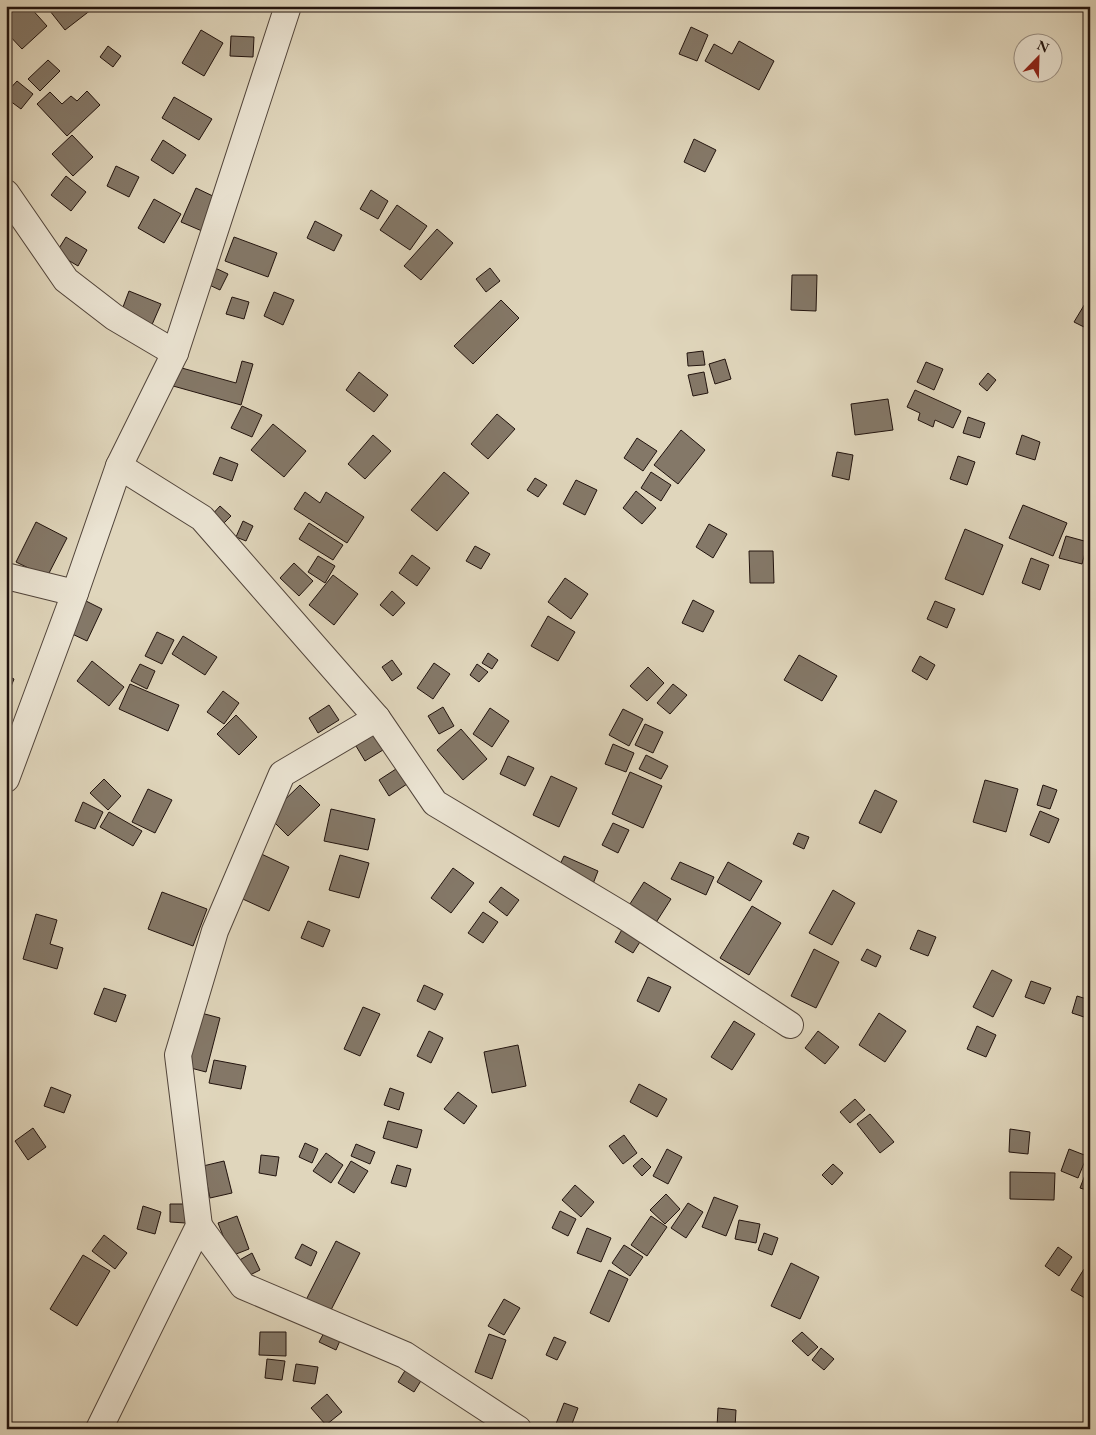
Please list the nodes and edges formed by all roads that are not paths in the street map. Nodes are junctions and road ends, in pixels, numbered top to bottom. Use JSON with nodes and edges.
{"nodes":[{"id":1,"x":288,"y":6,"type":"edge"},
{"id":2,"x":6,"y":193,"type":"edge"},
{"id":3,"x":175,"y":353,"type":"junction"},
{"id":4,"x":119,"y":466,"type":"junction"},
{"id":5,"x":6,"y":576,"type":"edge"},
{"id":6,"x":75,"y":593,"type":"junction"},
{"id":7,"x":377,"y":718,"type":"junction"},
{"id":8,"x":6,"y":779,"type":"edge"},
{"id":9,"x":790,"y":1025,"type":"dead end"},
{"id":10,"x":199,"y":1226,"type":"junction"},
{"id":11,"x":99,"y":1429,"type":"edge"},
{"id":12,"x":518,"y":1429,"type":"edge"}],
"edges":[{"from":1,"to":3,"type":"street"},
{"from":2,"to":3,"type":"street"},
{"from":3,"to":4,"type":"street"},
{"from":4,"to":6,"type":"street"},
{"from":4,"to":7,"type":"street"},
{"from":5,"to":6,"type":"street"},
{"from":6,"to":8,"type":"street"},
{"from":7,"to":9,"type":"street"},
{"from":7,"to":10,"type":"street"},
{"from":10,"to":11,"type":"street"},
{"from":10,"to":12,"type":"street"}]}
